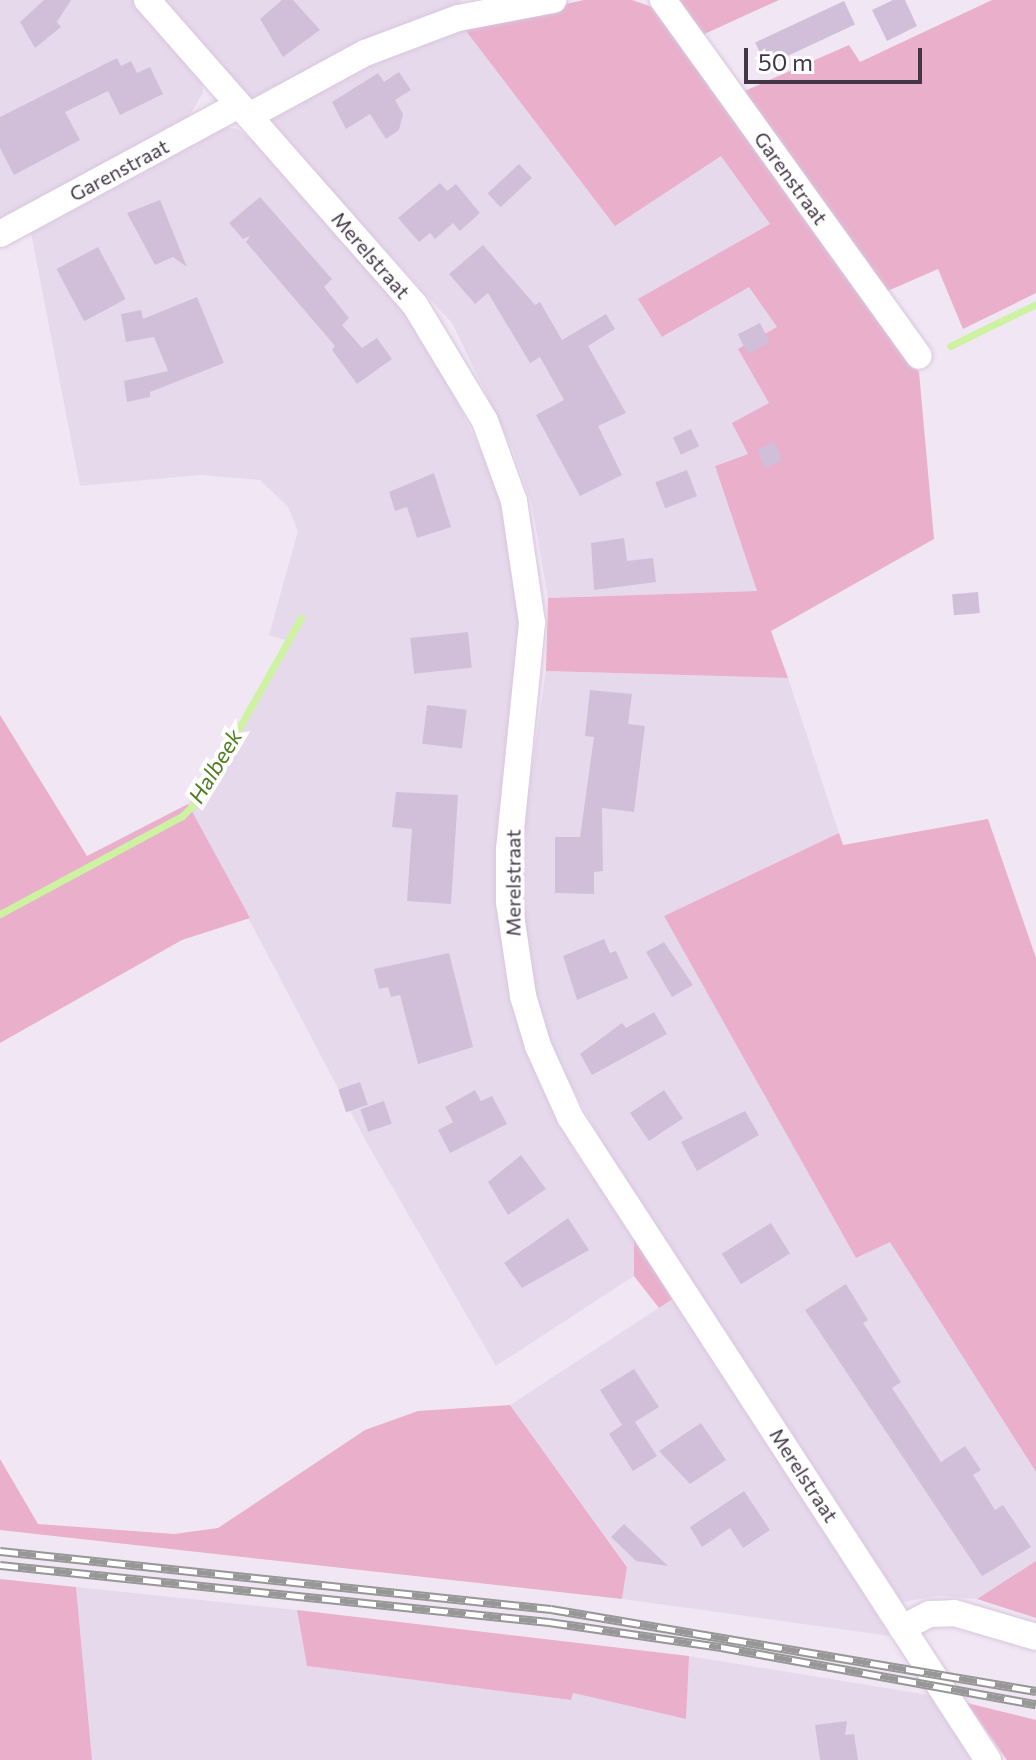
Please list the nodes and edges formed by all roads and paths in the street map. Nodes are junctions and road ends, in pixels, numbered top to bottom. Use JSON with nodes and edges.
{"nodes":[{"id":1,"x":147,"y":0,"type":"edge"},
{"id":2,"x":553,"y":0,"type":"edge"},
{"id":3,"x":663,"y":0,"type":"edge"},
{"id":4,"x":243,"y":111,"type":"junction"},
{"id":5,"x":0,"y":234,"type":"edge"},
{"id":6,"x":919,"y":356,"type":"dead end"},
{"id":7,"x":902,"y":1628,"type":"junction"},
{"id":8,"x":1036,"y":1637,"type":"edge"},
{"id":9,"x":988,"y":1760,"type":"edge"}],
"edges":[{"from":1,"to":4,"type":"street","name":"Merelstraat"},
{"from":2,"to":4,"type":"street","name":"Garenstraat"},
{"from":3,"to":6,"type":"street","name":"Garenstraat"},
{"from":4,"to":5,"type":"street","name":"Garenstraat"},
{"from":4,"to":7,"type":"street","name":"Merelstraat"},
{"from":7,"to":8,"type":"street"},
{"from":7,"to":9,"type":"street","name":"Merelstraat"}]}
